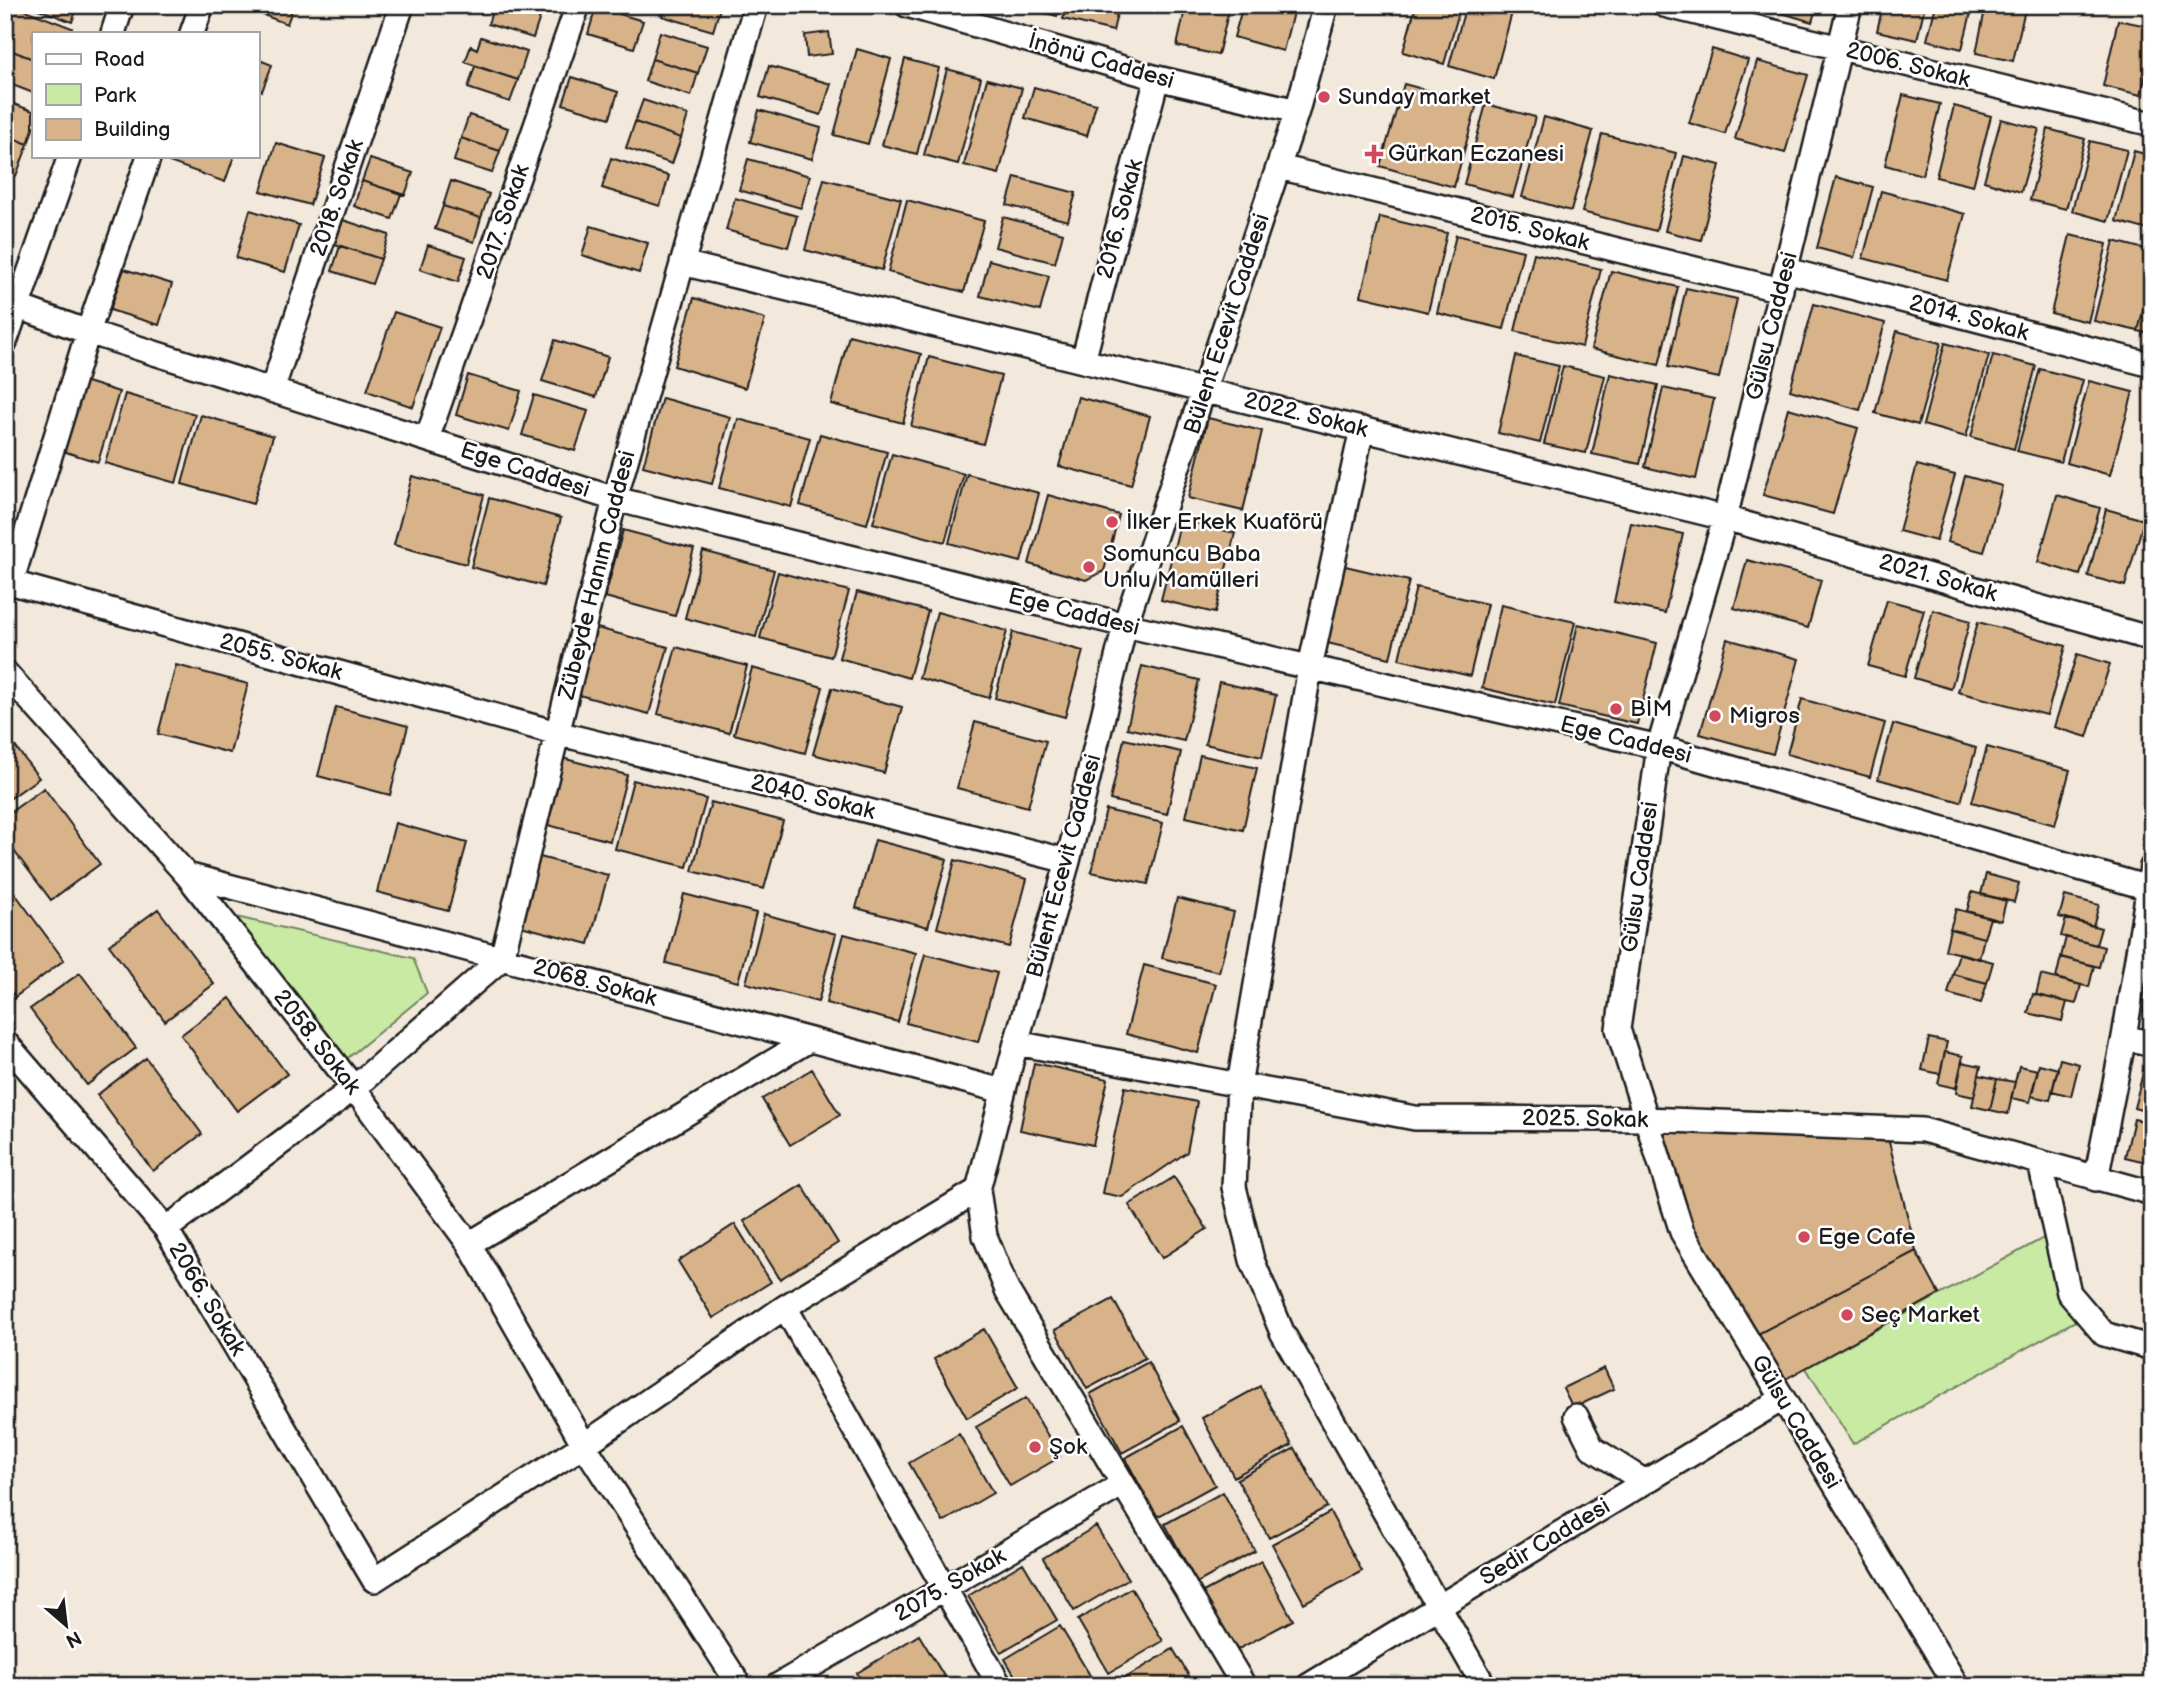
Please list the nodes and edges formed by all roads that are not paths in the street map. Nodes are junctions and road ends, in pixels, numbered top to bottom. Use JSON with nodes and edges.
{"nodes":[{"id":1,"x":122,"y":5,"type":"edge"},
{"id":2,"x":202,"y":5,"type":"edge"},
{"id":3,"x":402,"y":5,"type":"edge"},
{"id":4,"x":578,"y":5,"type":"edge"},
{"id":5,"x":756,"y":5,"type":"edge"},
{"id":6,"x":907,"y":5,"type":"edge"},
{"id":7,"x":1326,"y":5,"type":"edge"},
{"id":8,"x":1664,"y":5,"type":"edge"},
{"id":9,"x":1850,"y":5,"type":"edge"},
{"id":10,"x":113,"y":32,"type":"edge"},
{"id":11,"x":192,"y":32,"type":"edge"},
{"id":12,"x":1840,"y":48,"type":"junction"},
{"id":13,"x":1157,"y":78,"type":"junction"},
{"id":14,"x":1297,"y":111,"type":"junction"},
{"id":15,"x":2152,"y":124,"type":"edge"},
{"id":16,"x":69,"y":158,"type":"edge"},
{"id":17,"x":148,"y":158,"type":"edge"},
{"id":18,"x":1279,"y":167,"type":"junction"},
{"id":19,"x":682,"y":263,"type":"junction"},
{"id":20,"x":1784,"y":280,"type":"junction"},
{"id":21,"x":11,"y":305,"type":"edge"},
{"id":22,"x":88,"y":332,"type":"junction"},
{"id":23,"x":5,"y":342,"type":"edge"},
{"id":24,"x":1083,"y":361,"type":"junction"},
{"id":25,"x":2152,"y":365,"type":"edge"},
{"id":26,"x":272,"y":390,"type":"junction"},
{"id":27,"x":1205,"y":391,"type":"junction"},
{"id":28,"x":1362,"y":429,"type":"junction"},
{"id":29,"x":427,"y":439,"type":"junction"},
{"id":30,"x":615,"y":499,"type":"junction"},
{"id":31,"x":1725,"y":518,"type":"junction"},
{"id":32,"x":8,"y":582,"type":"edge"},
{"id":33,"x":1125,"y":625,"type":"junction"},
{"id":34,"x":2152,"y":639,"type":"edge"},
{"id":35,"x":1310,"y":667,"type":"junction"},
{"id":36,"x":5,"y":672,"type":"edge"},
{"id":37,"x":557,"y":733,"type":"junction"},
{"id":38,"x":1659,"y":747,"type":"junction"},
{"id":39,"x":1068,"y":861,"type":"junction"},
{"id":40,"x":187,"y":875,"type":"junction"},
{"id":41,"x":2150,"y":882,"type":"edge"},
{"id":42,"x":502,"y":958,"type":"junction"},
{"id":43,"x":2124,"y":1037,"type":"junction"},
{"id":44,"x":809,"y":1040,"type":"junction"},
{"id":45,"x":5,"y":1042,"type":"edge"},
{"id":46,"x":1016,"y":1043,"type":"junction"},
{"id":47,"x":2152,"y":1044,"type":"edge"},
{"id":48,"x":1239,"y":1086,"type":"junction"},
{"id":49,"x":354,"y":1088,"type":"junction"},
{"id":50,"x":1003,"y":1091,"type":"junction"},
{"id":51,"x":1645,"y":1119,"type":"junction"},
{"id":52,"x":2040,"y":1163,"type":"junction"},
{"id":53,"x":2096,"y":1179,"type":"junction"},
{"id":54,"x":978,"y":1190,"type":"junction"},
{"id":55,"x":2152,"y":1193,"type":"edge"},
{"id":56,"x":166,"y":1229,"type":"junction"},
{"id":57,"x":469,"y":1244,"type":"junction"},
{"id":58,"x":785,"y":1307,"type":"junction"},
{"id":59,"x":2152,"y":1348,"type":"edge"},
{"id":60,"x":1782,"y":1399,"type":"junction"},
{"id":61,"x":1576,"y":1416,"type":"dead end"},
{"id":62,"x":584,"y":1445,"type":"junction"},
{"id":63,"x":1645,"y":1482,"type":"junction"},
{"id":64,"x":1123,"y":1484,"type":"junction"},
{"id":65,"x":945,"y":1588,"type":"junction"},
{"id":66,"x":1438,"y":1607,"type":"junction"},
{"id":67,"x":740,"y":1686,"type":"edge"},
{"id":68,"x":777,"y":1686,"type":"edge"},
{"id":69,"x":1000,"y":1686,"type":"edge"},
{"id":70,"x":1244,"y":1686,"type":"edge"},
{"id":71,"x":1308,"y":1686,"type":"edge"},
{"id":72,"x":1484,"y":1686,"type":"edge"},
{"id":73,"x":1957,"y":1686,"type":"edge"}],
"edges":[{"from":1,"to":10,"type":"street"},
{"from":2,"to":11,"type":"street"},
{"from":3,"to":26,"type":"street","name":"2018. Sokak"},
{"from":4,"to":29,"type":"street","name":"2017. Sokak"},
{"from":5,"to":19,"type":"street","name":"Zübeyde Hanım Caddesi"},
{"from":6,"to":13,"type":"street","name":"İnönü Caddesi"},
{"from":7,"to":14,"type":"street","name":"Bülent Ecevit Caddesi"},
{"from":8,"to":12,"type":"street","name":"2006. Sokak"},
{"from":9,"to":12,"type":"street","name":"Gülsu Caddesi"},
{"from":12,"to":15,"type":"street","name":"2006. Sokak"},
{"from":12,"to":20,"type":"street","name":"Gülsu Caddesi"},
{"from":13,"to":14,"type":"street","name":"İnönü Caddesi"},
{"from":13,"to":24,"type":"street","name":"2016. Sokak"},
{"from":14,"to":18,"type":"street","name":"Bülent Ecevit Caddesi"},
{"from":16,"to":21,"type":"street"},
{"from":17,"to":22,"type":"street"},
{"from":18,"to":20,"type":"street","name":"2015. Sokak"},
{"from":18,"to":27,"type":"street","name":"Bülent Ecevit Caddesi"},
{"from":19,"to":24,"type":"street","name":"2022. Sokak"},
{"from":19,"to":30,"type":"street","name":"Zübeyde Hanım Caddesi"},
{"from":20,"to":25,"type":"street","name":"2014. Sokak"},
{"from":20,"to":31,"type":"street","name":"Gülsu Caddesi"},
{"from":21,"to":22,"type":"street","name":"Ege Caddesi"},
{"from":21,"to":23,"type":"street"},
{"from":22,"to":26,"type":"street","name":"Ege Caddesi"},
{"from":22,"to":32,"type":"street"},
{"from":24,"to":27,"type":"street","name":"2022. Sokak"},
{"from":26,"to":29,"type":"street","name":"Ege Caddesi"},
{"from":27,"to":28,"type":"street","name":"2022. Sokak"},
{"from":27,"to":33,"type":"street","name":"Bülent Ecevit Caddesi"},
{"from":28,"to":31,"type":"street","name":"2022. Sokak"},
{"from":28,"to":35,"type":"street"},
{"from":29,"to":30,"type":"street","name":"Ege Caddesi"},
{"from":30,"to":33,"type":"street","name":"Ege Caddesi"},
{"from":30,"to":37,"type":"street","name":"Zübeyde Hanım Caddesi"},
{"from":31,"to":34,"type":"street","name":"2021. Sokak"},
{"from":31,"to":38,"type":"street","name":"Gülsu Caddesi"},
{"from":32,"to":37,"type":"street","name":"2055. Sokak"},
{"from":33,"to":35,"type":"street","name":"Ege Caddesi"},
{"from":33,"to":39,"type":"street","name":"Bülent Ecevit Caddesi"},
{"from":35,"to":38,"type":"street","name":"Ege Caddesi"},
{"from":35,"to":48,"type":"street"},
{"from":36,"to":40,"type":"street","name":"2058. Sokak"},
{"from":37,"to":39,"type":"street","name":"2040. Sokak"},
{"from":37,"to":42,"type":"street","name":"Zübeyde Hanım Caddesi"},
{"from":38,"to":41,"type":"street","name":"Ege Caddesi"},
{"from":38,"to":51,"type":"street","name":"Gülsu Caddesi"},
{"from":39,"to":46,"type":"street","name":"Bülent Ecevit Caddesi"},
{"from":40,"to":42,"type":"street","name":"2068. Sokak"},
{"from":40,"to":49,"type":"street","name":"2058. Sokak"},
{"from":41,"to":43,"type":"street"},
{"from":42,"to":44,"type":"street","name":"2068. Sokak"},
{"from":42,"to":49,"type":"street"},
{"from":43,"to":47,"type":"street"},
{"from":43,"to":53,"type":"street"},
{"from":44,"to":50,"type":"street","name":"2068. Sokak"},
{"from":44,"to":57,"type":"street"},
{"from":45,"to":56,"type":"street","name":"2066. Sokak"},
{"from":46,"to":48,"type":"street","name":"2025. Sokak"},
{"from":46,"to":50,"type":"street","name":"Bülent Ecevit Caddesi"},
{"from":48,"to":51,"type":"street","name":"2025. Sokak"},
{"from":48,"to":66,"type":"street"},
{"from":49,"to":56,"type":"street"},
{"from":49,"to":57,"type":"street","name":"2058. Sokak"},
{"from":50,"to":54,"type":"street","name":"Bülent Ecevit Caddesi"},
{"from":51,"to":52,"type":"street","name":"2025. Sokak"},
{"from":51,"to":60,"type":"street","name":"Gülsu Caddesi"},
{"from":52,"to":53,"type":"street","name":"2025. Sokak"},
{"from":52,"to":59,"type":"street"},
{"from":53,"to":55,"type":"street","name":"2025. Sokak"},
{"from":54,"to":58,"type":"street"},
{"from":54,"to":64,"type":"street","name":"Bülent Ecevit Caddesi"},
{"from":56,"to":62,"type":"street","name":"2066. Sokak"},
{"from":57,"to":62,"type":"street","name":"2058. Sokak"},
{"from":58,"to":62,"type":"street"},
{"from":58,"to":65,"type":"street"},
{"from":60,"to":63,"type":"street","name":"Sedir Caddesi"},
{"from":60,"to":73,"type":"street","name":"Gülsu Caddesi"},
{"from":61,"to":63,"type":"street"},
{"from":62,"to":67,"type":"street","name":"2058. Sokak"},
{"from":63,"to":66,"type":"street","name":"Sedir Caddesi"},
{"from":64,"to":65,"type":"street","name":"2075. Sokak"},
{"from":64,"to":70,"type":"street","name":"Bülent Ecevit Caddesi"},
{"from":65,"to":68,"type":"street","name":"2075. Sokak"},
{"from":65,"to":69,"type":"street"},
{"from":66,"to":71,"type":"street","name":"Sedir Caddesi"},
{"from":66,"to":72,"type":"street"}]}
